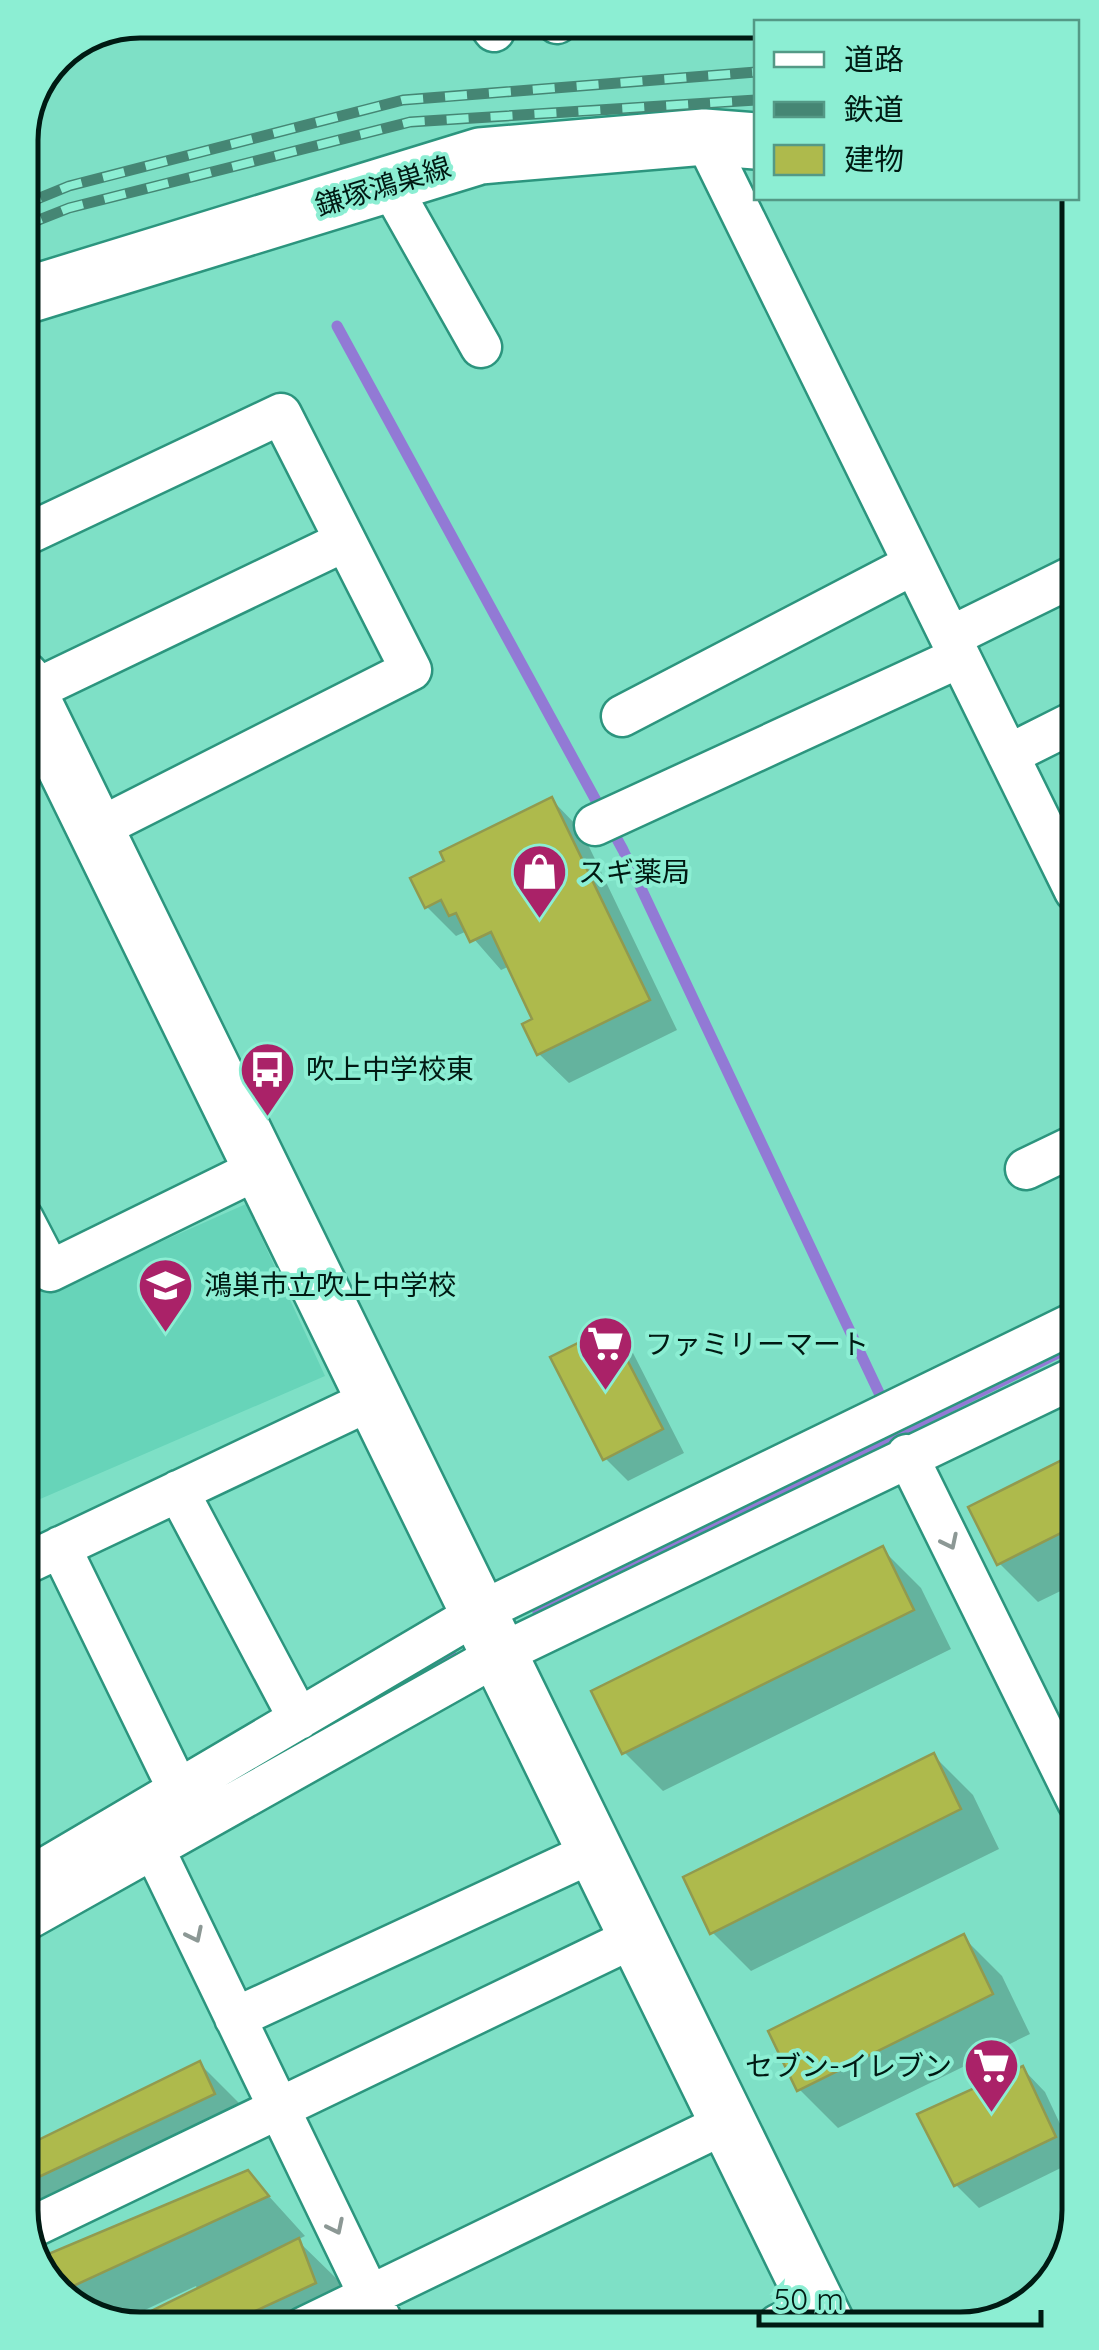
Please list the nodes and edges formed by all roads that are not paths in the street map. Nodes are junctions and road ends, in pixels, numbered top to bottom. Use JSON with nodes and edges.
{"nodes":[{"id":1,"x":730,"y":139,"type":"edge"},
{"id":2,"x":389,"y":184,"type":"junction"},
{"id":3,"x":754,"y":194,"type":"edge"},
{"id":4,"x":756,"y":200,"type":"edge"},
{"id":5,"x":38,"y":291,"type":"edge"},
{"id":6,"x":481,"y":347,"type":"dead end"},
{"id":7,"x":38,"y":529,"type":"edge"},
{"id":8,"x":345,"y":541,"type":"junction"},
{"id":9,"x":914,"y":564,"type":"junction"},
{"id":10,"x":1062,"y":583,"type":"edge"},
{"id":11,"x":955,"y":647,"type":"junction"},
{"id":12,"x":38,"y":680,"type":"edge"},
{"id":13,"x":38,"y":713,"type":"edge"},
{"id":14,"x":622,"y":716,"type":"dead end"},
{"id":15,"x":1062,"y":728,"type":"edge"},
{"id":16,"x":1008,"y":755,"type":"junction"},
{"id":17,"x":595,"y":825,"type":"dead end"},
{"id":18,"x":94,"y":830,"type":"junction"},
{"id":19,"x":1062,"y":863,"type":"edge"},
{"id":20,"x":1062,"y":1152,"type":"edge"},
{"id":21,"x":260,"y":1168,"type":"junction"},
{"id":22,"x":1026,"y":1170,"type":"dead end"},
{"id":23,"x":38,"y":1247,"type":"edge"},
{"id":24,"x":1062,"y":1329,"type":"edge"},
{"id":25,"x":1062,"y":1383,"type":"edge"},
{"id":26,"x":372,"y":1399,"type":"junction"},
{"id":27,"x":908,"y":1454,"type":"junction"},
{"id":28,"x":178,"y":1491,"type":"junction"},
{"id":29,"x":60,"y":1547,"type":"junction"},
{"id":30,"x":38,"y":1557,"type":"edge"},
{"id":31,"x":488,"y":1634,"type":"junction"},
{"id":32,"x":299,"y":1719,"type":"junction"},
{"id":33,"x":1062,"y":1769,"type":"edge"},
{"id":34,"x":179,"y":1791,"type":"junction"},
{"id":35,"x":153,"y":1847,"type":"junction"},
{"id":36,"x":595,"y":1851,"type":"junction"},
{"id":37,"x":38,"y":1873,"type":"edge"},
{"id":38,"x":38,"y":1913,"type":"edge"},
{"id":39,"x":637,"y":1936,"type":"junction"},
{"id":40,"x":235,"y":2018,"type":"junction"},
{"id":41,"x":279,"y":2110,"type":"junction"},
{"id":42,"x":728,"y":2122,"type":"junction"},
{"id":43,"x":39,"y":2224,"type":"edge"},
{"id":44,"x":377,"y":2312,"type":"edge"},
{"id":45,"x":379,"y":2312,"type":"edge"},
{"id":46,"x":805,"y":2312,"type":"edge"}],
"edges":[{"from":1,"to":2,"type":"street","name":"鎌塚鴻巣線"},
{"from":1,"to":3,"type":"street"},
{"from":2,"to":5,"type":"street","name":"鎌塚鴻巣線"},
{"from":2,"to":6,"type":"street"},
{"from":4,"to":9,"type":"street"},
{"from":7,"to":8,"type":"street"},
{"from":8,"to":12,"type":"street"},
{"from":8,"to":18,"type":"street"},
{"from":9,"to":11,"type":"street"},
{"from":9,"to":14,"type":"street"},
{"from":10,"to":11,"type":"street"},
{"from":11,"to":16,"type":"street"},
{"from":11,"to":17,"type":"street"},
{"from":13,"to":18,"type":"street"},
{"from":15,"to":16,"type":"street"},
{"from":16,"to":19,"type":"street"},
{"from":18,"to":21,"type":"street"},
{"from":20,"to":22,"type":"street"},
{"from":21,"to":23,"type":"street"},
{"from":21,"to":26,"type":"street"},
{"from":24,"to":31,"type":"street"},
{"from":25,"to":27,"type":"street"},
{"from":26,"to":28,"type":"street"},
{"from":26,"to":31,"type":"street"},
{"from":27,"to":31,"type":"street"},
{"from":27,"to":33,"type":"street","one_way":true},
{"from":28,"to":29,"type":"street"},
{"from":28,"to":32,"type":"street"},
{"from":29,"to":30,"type":"street"},
{"from":29,"to":34,"type":"street"},
{"from":31,"to":32,"type":"street"},
{"from":31,"to":35,"type":"street"},
{"from":31,"to":36,"type":"street"},
{"from":32,"to":34,"type":"street"},
{"from":34,"to":37,"type":"street"},
{"from":35,"to":38,"type":"street"},
{"from":35,"to":40,"type":"street","one_way":true},
{"from":36,"to":39,"type":"street"},
{"from":36,"to":40,"type":"street"},
{"from":39,"to":41,"type":"street"},
{"from":39,"to":42,"type":"street"},
{"from":40,"to":41,"type":"street"},
{"from":41,"to":43,"type":"street"},
{"from":41,"to":44,"type":"street","one_way":true},
{"from":42,"to":45,"type":"street"},
{"from":42,"to":46,"type":"street"}]}
